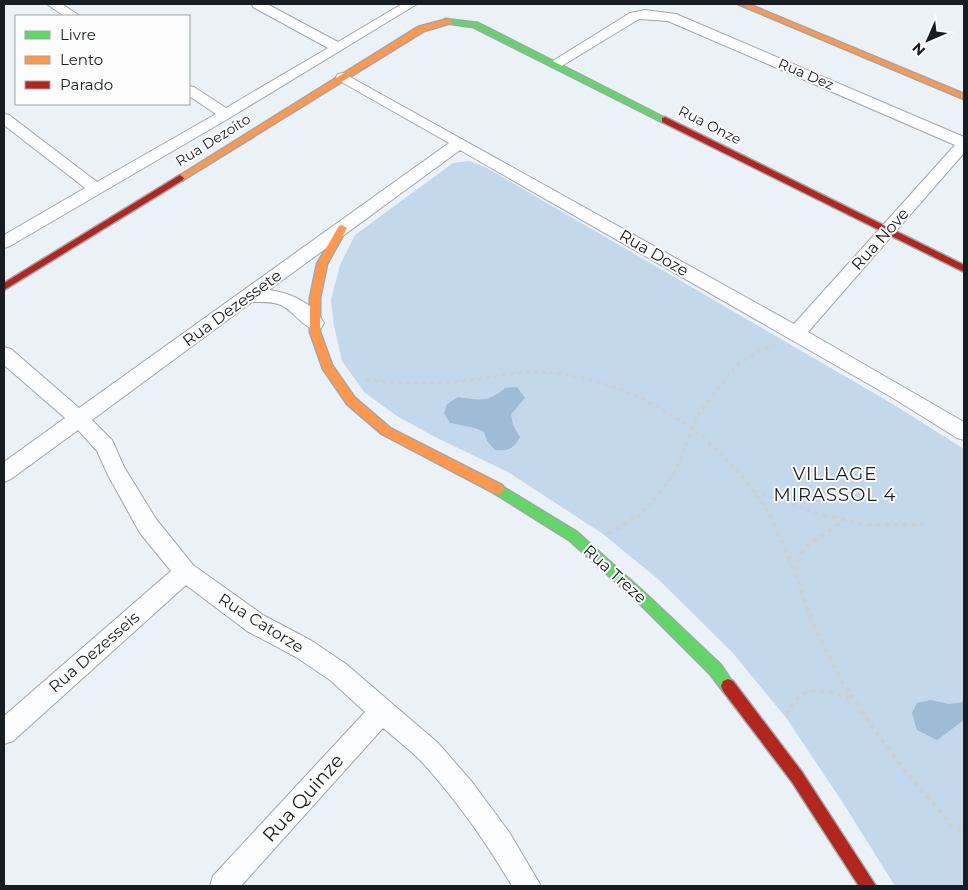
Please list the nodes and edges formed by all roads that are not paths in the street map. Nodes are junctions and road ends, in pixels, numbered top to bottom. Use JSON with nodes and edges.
{"nodes":[{"id":1,"x":53,"y":4,"type":"edge"},
{"id":2,"x":258,"y":4,"type":"edge"},
{"id":3,"x":411,"y":4,"type":"edge"},
{"id":4,"x":742,"y":4,"type":"edge"},
{"id":5,"x":71,"y":15,"type":"edge"},
{"id":6,"x":439,"y":21,"type":"joint"},
{"id":7,"x":337,"y":47,"type":"junction"},
{"id":8,"x":555,"y":64,"type":"junction"},
{"id":9,"x":343,"y":77,"type":"junction"},
{"id":10,"x":190,"y":91,"type":"edge"},
{"id":11,"x":964,"y":97,"type":"edge"},
{"id":12,"x":226,"y":114,"type":"junction"},
{"id":13,"x":5,"y":122,"type":"edge"},
{"id":14,"x":459,"y":143,"type":"junction"},
{"id":15,"x":964,"y":144,"type":"edge"},
{"id":16,"x":95,"y":188,"type":"junction"},
{"id":17,"x":342,"y":228,"type":"junction"},
{"id":18,"x":887,"y":231,"type":"junction"},
{"id":19,"x":4,"y":242,"type":"edge"},
{"id":20,"x":964,"y":269,"type":"edge"},
{"id":21,"x":4,"y":287,"type":"edge"},
{"id":22,"x":248,"y":296,"type":"junction"},
{"id":23,"x":315,"y":323,"type":"junction"},
{"id":24,"x":796,"y":334,"type":"junction"},
{"id":25,"x":4,"y":354,"type":"edge"},
{"id":26,"x":79,"y":419,"type":"junction"},
{"id":27,"x":964,"y":432,"type":"edge"},
{"id":28,"x":4,"y":473,"type":"edge"},
{"id":29,"x":185,"y":572,"type":"junction"},
{"id":30,"x":382,"y":711,"type":"junction"},
{"id":31,"x":4,"y":732,"type":"edge"},
{"id":32,"x":223,"y":886,"type":"edge"},
{"id":33,"x":527,"y":886,"type":"edge"},
{"id":34,"x":868,"y":886,"type":"edge"}],
"edges":[{"from":1,"to":5,"type":"street"},
{"from":2,"to":7,"type":"street"},
{"from":3,"to":7,"type":"street"},
{"from":4,"to":11,"type":"street"},
{"from":6,"to":8,"type":"street","name":"Rua Onze"},
{"from":6,"to":9,"type":"street","name":"Rua Dezoito"},
{"from":7,"to":12,"type":"street"},
{"from":8,"to":15,"type":"street","name":"Rua Dez"},
{"from":8,"to":18,"type":"street","name":"Rua Onze"},
{"from":9,"to":14,"type":"street","name":"Rua Doze"},
{"from":9,"to":21,"type":"street","name":"Rua Dezoito"},
{"from":10,"to":12,"type":"street"},
{"from":12,"to":16,"type":"street"},
{"from":13,"to":16,"type":"street"},
{"from":14,"to":17,"type":"street","name":"Rua Dezessete"},
{"from":14,"to":24,"type":"street","name":"Rua Doze"},
{"from":15,"to":18,"type":"street","name":"Rua Nove"},
{"from":16,"to":19,"type":"street"},
{"from":17,"to":22,"type":"street","name":"Rua Dezessete"},
{"from":17,"to":23,"type":"street","name":"Rua Treze"},
{"from":18,"to":20,"type":"street","name":"Rua Onze"},
{"from":18,"to":24,"type":"street","name":"Rua Nove"},
{"from":22,"to":23,"type":"street"},
{"from":22,"to":26,"type":"street","name":"Rua Dezessete"},
{"from":23,"to":34,"type":"street","name":"Rua Treze"},
{"from":24,"to":27,"type":"street","name":"Rua Doze"},
{"from":25,"to":26,"type":"street","name":"Rua Catorze"},
{"from":26,"to":28,"type":"street","name":"Rua Dezessete"},
{"from":26,"to":29,"type":"street","name":"Rua Catorze"},
{"from":29,"to":30,"type":"street","name":"Rua Catorze"},
{"from":29,"to":31,"type":"street","name":"Rua Dezesseis"},
{"from":30,"to":32,"type":"street","name":"Rua Quinze"},
{"from":30,"to":33,"type":"street","name":"Rua Catorze"}]}
